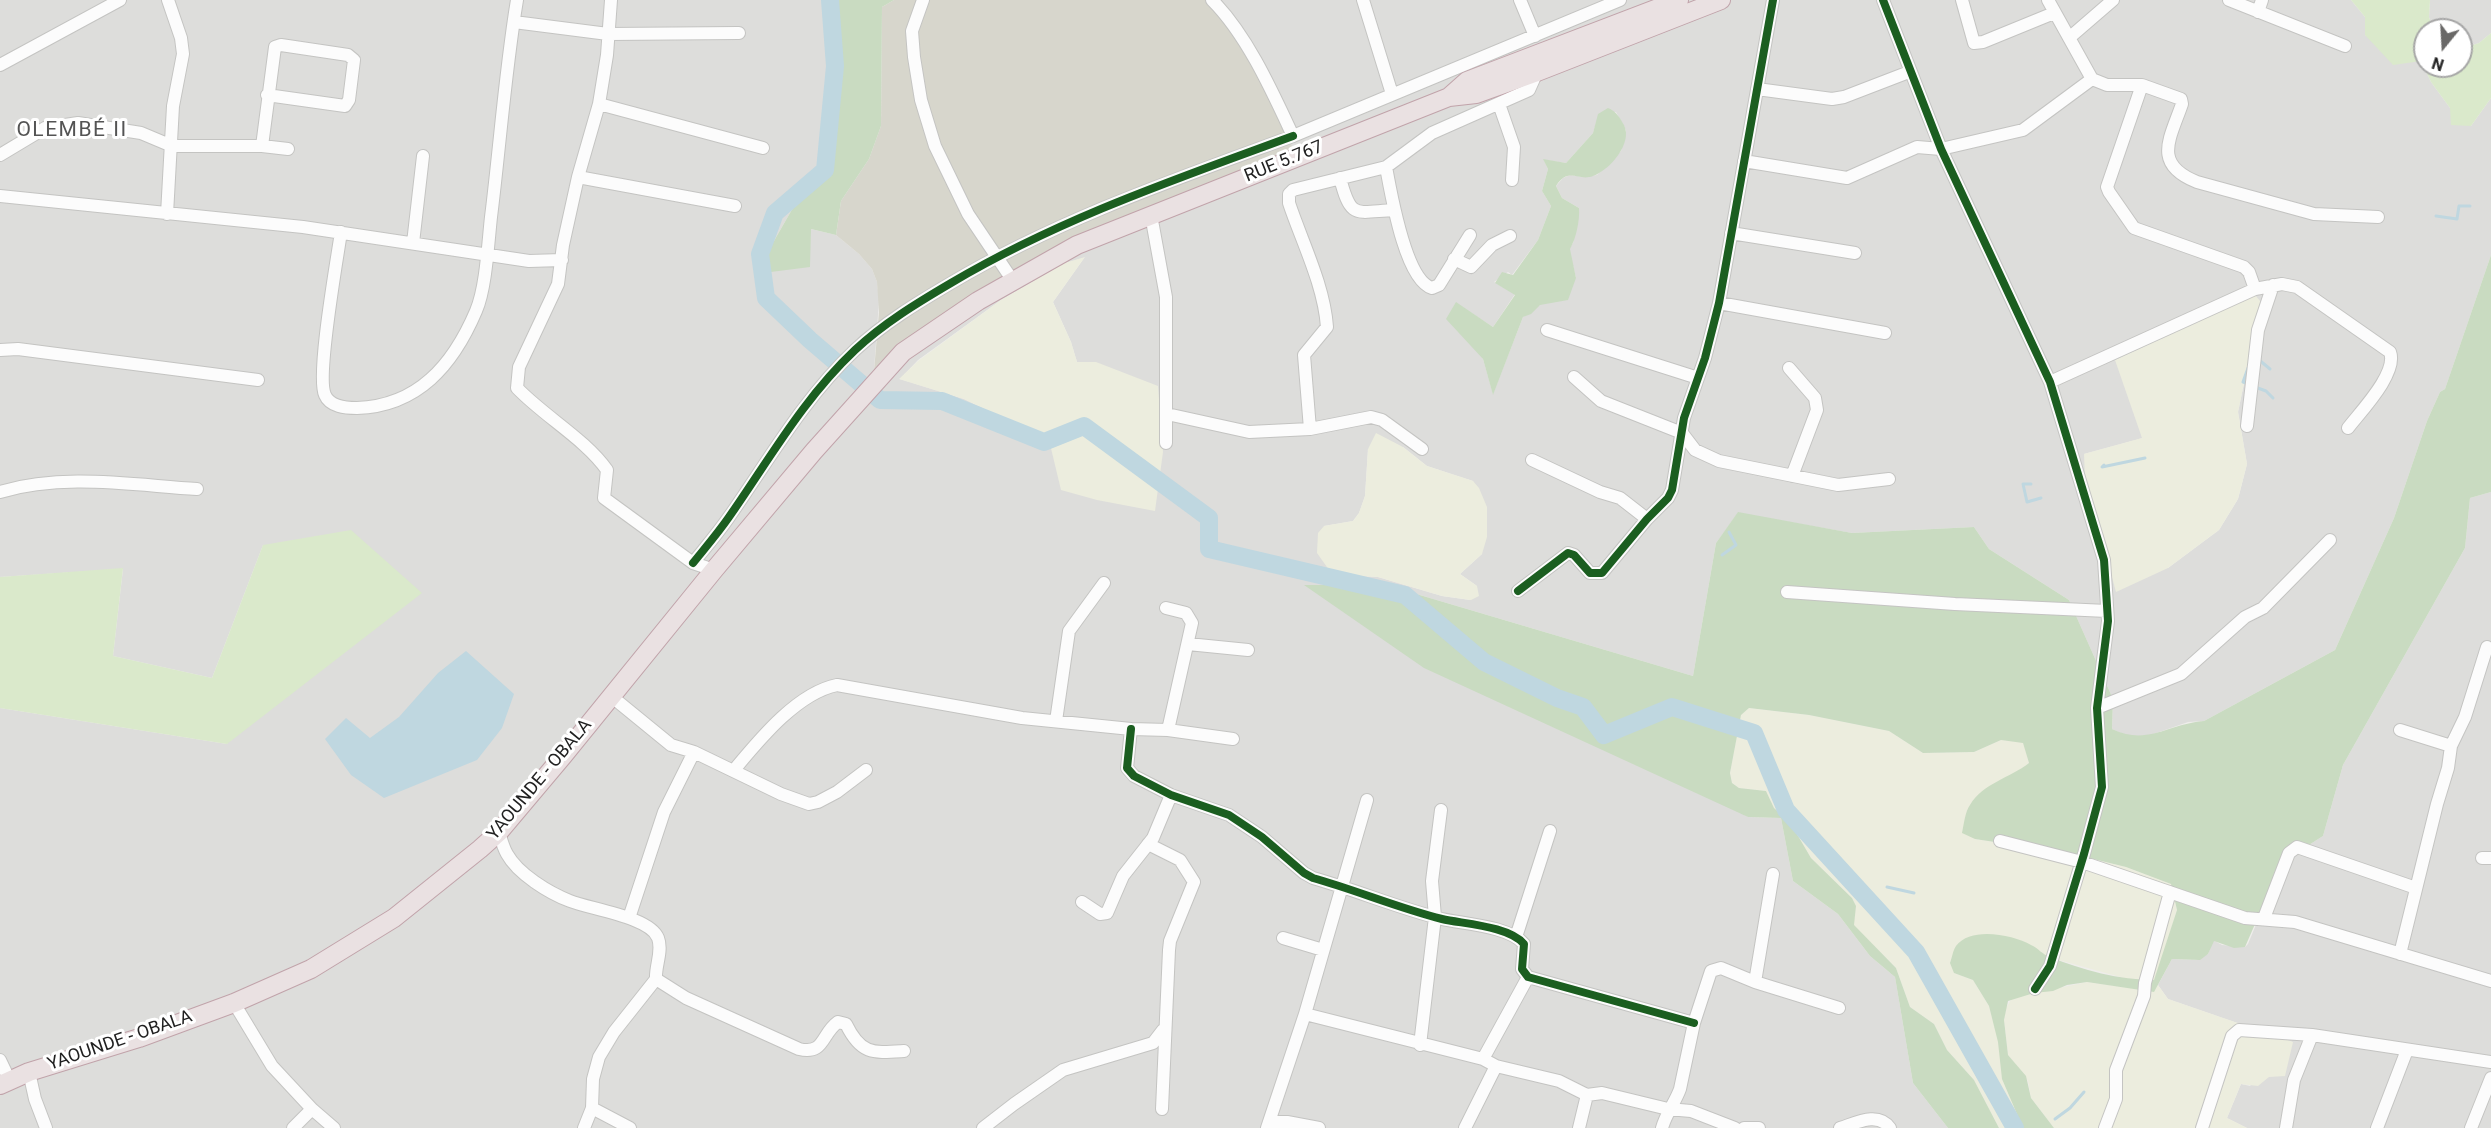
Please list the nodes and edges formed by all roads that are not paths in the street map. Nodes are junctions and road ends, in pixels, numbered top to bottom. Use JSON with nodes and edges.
{"nodes":[{"id":1,"x":120,"y":0,"type":"edge"},
{"id":2,"x":168,"y":0,"type":"edge"},
{"id":3,"x":517,"y":0,"type":"edge"},
{"id":4,"x":611,"y":0,"type":"edge"},
{"id":5,"x":922,"y":0,"type":"edge"},
{"id":6,"x":1212,"y":0,"type":"edge"},
{"id":7,"x":1363,"y":0,"type":"edge"},
{"id":8,"x":1520,"y":0,"type":"edge"},
{"id":9,"x":1620,"y":0,"type":"edge"},
{"id":10,"x":1679,"y":0,"type":"edge"},
{"id":11,"x":1721,"y":0,"type":"edge"},
{"id":12,"x":1773,"y":0,"type":"edge"},
{"id":13,"x":1883,"y":0,"type":"edge"},
{"id":14,"x":1962,"y":0,"type":"edge"},
{"id":15,"x":2048,"y":0,"type":"edge"},
{"id":16,"x":2113,"y":0,"type":"edge"},
{"id":17,"x":2229,"y":0,"type":"edge"},
{"id":18,"x":2260,"y":6,"type":"edge"},
{"id":19,"x":2054,"y":13,"type":"junction"},
{"id":20,"x":514,"y":22,"type":"junction"},
{"id":21,"x":739,"y":33,"type":"dead end"},
{"id":22,"x":608,"y":34,"type":"junction"},
{"id":23,"x":1535,"y":36,"type":"junction"},
{"id":24,"x":2068,"y":38,"type":"junction"},
{"id":25,"x":2345,"y":46,"type":"dead end"},
{"id":26,"x":0,"y":65,"type":"edge"},
{"id":27,"x":1537,"y":72,"type":"junction"},
{"id":28,"x":1909,"y":72,"type":"junction"},
{"id":29,"x":2092,"y":79,"type":"junction"},
{"id":30,"x":2142,"y":84,"type":"junction"},
{"id":31,"x":1757,"y":89,"type":"junction"},
{"id":32,"x":1392,"y":94,"type":"junction"},
{"id":33,"x":267,"y":95,"type":"junction"},
{"id":34,"x":1449,"y":97,"type":"junction"},
{"id":35,"x":599,"y":104,"type":"junction"},
{"id":36,"x":1499,"y":104,"type":"junction"},
{"id":37,"x":1293,"y":136,"type":"junction"},
{"id":38,"x":172,"y":146,"type":"junction"},
{"id":39,"x":261,"y":146,"type":"junction"},
{"id":40,"x":763,"y":148,"type":"dead end"},
{"id":41,"x":288,"y":149,"type":"dead end"},
{"id":42,"x":1941,"y":149,"type":"junction"},
{"id":43,"x":0,"y":155,"type":"edge"},
{"id":44,"x":423,"y":156,"type":"dead end"},
{"id":45,"x":1744,"y":161,"type":"junction"},
{"id":46,"x":1386,"y":167,"type":"junction"},
{"id":47,"x":578,"y":177,"type":"junction"},
{"id":48,"x":1340,"y":178,"type":"junction"},
{"id":49,"x":1512,"y":180,"type":"dead end"},
{"id":50,"x":0,"y":196,"type":"edge"},
{"id":51,"x":735,"y":206,"type":"dead end"},
{"id":52,"x":1394,"y":210,"type":"junction"},
{"id":53,"x":168,"y":214,"type":"junction"},
{"id":54,"x":1151,"y":215,"type":"junction"},
{"id":55,"x":2378,"y":217,"type":"dead end"},
{"id":56,"x":340,"y":232,"type":"junction"},
{"id":57,"x":1731,"y":233,"type":"junction"},
{"id":58,"x":1470,"y":235,"type":"dead end"},
{"id":59,"x":1510,"y":236,"type":"dead end"},
{"id":60,"x":412,"y":243,"type":"junction"},
{"id":61,"x":1854,"y":253,"type":"dead end"},
{"id":62,"x":487,"y":254,"type":"junction"},
{"id":63,"x":999,"y":257,"type":"junction"},
{"id":64,"x":1454,"y":259,"type":"junction"},
{"id":65,"x":562,"y":260,"type":"junction"},
{"id":66,"x":1013,"y":281,"type":"junction"},
{"id":67,"x":2273,"y":285,"type":"junction"},
{"id":68,"x":2255,"y":289,"type":"junction"},
{"id":69,"x":1719,"y":303,"type":"junction"},
{"id":70,"x":1547,"y":330,"type":"dead end"},
{"id":71,"x":1885,"y":333,"type":"dead end"},
{"id":72,"x":0,"y":350,"type":"edge"},
{"id":73,"x":903,"y":352,"type":"joint"},
{"id":74,"x":1789,"y":368,"type":"dead end"},
{"id":75,"x":1574,"y":377,"type":"dead end"},
{"id":76,"x":1698,"y":378,"type":"junction"},
{"id":77,"x":258,"y":380,"type":"dead end"},
{"id":78,"x":2050,"y":382,"type":"junction"},
{"id":79,"x":1167,"y":414,"type":"junction"},
{"id":80,"x":2247,"y":426,"type":"dead end"},
{"id":81,"x":2348,"y":428,"type":"dead end"},
{"id":82,"x":1310,"y":429,"type":"junction"},
{"id":83,"x":1682,"y":432,"type":"junction"},
{"id":84,"x":1166,"y":443,"type":"dead end"},
{"id":85,"x":1422,"y":449,"type":"dead end"},
{"id":86,"x":1533,"y":460,"type":"dead end"},
{"id":87,"x":1792,"y":476,"type":"junction"},
{"id":88,"x":1889,"y":479,"type":"dead end"},
{"id":89,"x":197,"y":489,"type":"dead end"},
{"id":90,"x":0,"y":492,"type":"edge"},
{"id":91,"x":1647,"y":519,"type":"junction"},
{"id":92,"x":2330,"y":540,"type":"dead end"},
{"id":93,"x":693,"y":563,"type":"junction"},
{"id":94,"x":714,"y":570,"type":"junction"},
{"id":95,"x":1104,"y":583,"type":"dead end"},
{"id":96,"x":1518,"y":591,"type":"dead end"},
{"id":97,"x":1787,"y":592,"type":"dead end"},
{"id":98,"x":1166,"y":608,"type":"dead end"},
{"id":99,"x":2107,"y":611,"type":"junction"},
{"id":100,"x":1188,"y":644,"type":"junction"},
{"id":101,"x":2487,"y":647,"type":"dead end"},
{"id":102,"x":1248,"y":650,"type":"dead end"},
{"id":103,"x":610,"y":696,"type":"junction"},
{"id":104,"x":2097,"y":708,"type":"junction"},
{"id":105,"x":1056,"y":721,"type":"junction"},
{"id":106,"x":1131,"y":729,"type":"junction"},
{"id":107,"x":1168,"y":730,"type":"junction"},
{"id":108,"x":2400,"y":730,"type":"dead end"},
{"id":109,"x":1233,"y":739,"type":"dead end"},
{"id":110,"x":2451,"y":746,"type":"junction"},
{"id":111,"x":694,"y":752,"type":"junction"},
{"id":112,"x":734,"y":770,"type":"junction"},
{"id":113,"x":866,"y":770,"type":"dead end"},
{"id":114,"x":1171,"y":795,"type":"junction"},
{"id":115,"x":1368,"y":800,"type":"dead end"},
{"id":116,"x":1441,"y":810,"type":"dead end"},
{"id":117,"x":1550,"y":831,"type":"dead end"},
{"id":118,"x":499,"y":832,"type":"junction"},
{"id":119,"x":2000,"y":841,"type":"dead end"},
{"id":120,"x":1148,"y":844,"type":"junction"},
{"id":121,"x":2082,"y":862,"type":"junction"},
{"id":122,"x":1773,"y":874,"type":"dead end"},
{"id":123,"x":1341,"y":886,"type":"junction"},
{"id":124,"x":2416,"y":888,"type":"junction"},
{"id":125,"x":2170,"y":892,"type":"junction"},
{"id":126,"x":1082,"y":902,"type":"dead end"},
{"id":127,"x":1435,"y":916,"type":"junction"},
{"id":128,"x":629,"y":918,"type":"junction"},
{"id":129,"x":2264,"y":918,"type":"junction"},
{"id":130,"x":1516,"y":937,"type":"junction"},
{"id":131,"x":1283,"y":938,"type":"dead end"},
{"id":132,"x":1323,"y":950,"type":"junction"},
{"id":133,"x":2400,"y":954,"type":"junction"},
{"id":134,"x":1531,"y":975,"type":"junction"},
{"id":135,"x":656,"y":979,"type":"junction"},
{"id":136,"x":2491,"y":981,"type":"edge"},
{"id":137,"x":1755,"y":982,"type":"junction"},
{"id":138,"x":2035,"y":989,"type":"dead end"},
{"id":139,"x":234,"y":1003,"type":"junction"},
{"id":140,"x":1839,"y":1008,"type":"dead end"},
{"id":141,"x":1305,"y":1014,"type":"junction"},
{"id":142,"x":1694,"y":1023,"type":"junction"},
{"id":143,"x":1164,"y":1028,"type":"junction"},
{"id":144,"x":2312,"y":1035,"type":"junction"},
{"id":145,"x":1420,"y":1045,"type":"junction"},
{"id":146,"x":2407,"y":1050,"type":"junction"},
{"id":147,"x":904,"y":1051,"type":"dead end"},
{"id":148,"x":1483,"y":1059,"type":"junction"},
{"id":149,"x":0,"y":1060,"type":"edge"},
{"id":150,"x":2491,"y":1062,"type":"edge"},
{"id":151,"x":1496,"y":1065,"type":"junction"},
{"id":152,"x":29,"y":1072,"type":"junction"},
{"id":153,"x":2491,"y":1078,"type":"edge"},
{"id":154,"x":5,"y":1083,"type":"edge"},
{"id":155,"x":1587,"y":1095,"type":"junction"},
{"id":156,"x":592,"y":1108,"type":"junction"},
{"id":157,"x":312,"y":1109,"type":"junction"},
{"id":158,"x":1162,"y":1109,"type":"dead end"},
{"id":159,"x":1668,"y":1109,"type":"junction"},
{"id":160,"x":1268,"y":1125,"type":"edge"},
{"id":161,"x":46,"y":1128,"type":"edge"},
{"id":162,"x":293,"y":1128,"type":"edge"},
{"id":163,"x":334,"y":1128,"type":"edge"},
{"id":164,"x":584,"y":1128,"type":"edge"},
{"id":165,"x":630,"y":1128,"type":"edge"},
{"id":166,"x":983,"y":1128,"type":"edge"},
{"id":167,"x":1319,"y":1128,"type":"edge"},
{"id":168,"x":1465,"y":1128,"type":"edge"},
{"id":169,"x":1579,"y":1128,"type":"edge"},
{"id":170,"x":1662,"y":1128,"type":"edge"},
{"id":171,"x":1735,"y":1128,"type":"edge"},
{"id":172,"x":1744,"y":1128,"type":"edge"},
{"id":173,"x":1759,"y":1128,"type":"edge"},
{"id":174,"x":1840,"y":1128,"type":"edge"},
{"id":175,"x":1890,"y":1128,"type":"edge"},
{"id":176,"x":2105,"y":1128,"type":"edge"},
{"id":177,"x":2202,"y":1128,"type":"edge"},
{"id":178,"x":2286,"y":1128,"type":"edge"},
{"id":179,"x":2378,"y":1128,"type":"edge"},
{"id":180,"x":2471,"y":1128,"type":"edge"}],
"edges":[{"from":1,"to":26,"type":"street"},
{"from":2,"to":38,"type":"street"},
{"from":3,"to":20,"type":"street"},
{"from":4,"to":22,"type":"street"},
{"from":5,"to":63,"type":"street"},
{"from":6,"to":37,"type":"street"},
{"from":7,"to":32,"type":"street"},
{"from":8,"to":23,"type":"street"},
{"from":9,"to":23,"type":"street"},
{"from":10,"to":34,"type":"highway","name":"RUE 5.767"},
{"from":11,"to":27,"type":"highway"},
{"from":12,"to":31,"type":"street"},
{"from":13,"to":28,"type":"street"},
{"from":14,"to":19,"type":"street"},
{"from":15,"to":19,"type":"street"},
{"from":16,"to":24,"type":"street"},
{"from":17,"to":18,"type":"street"},
{"from":18,"to":25,"type":"street"},
{"from":19,"to":24,"type":"street"},
{"from":20,"to":22,"type":"street"},
{"from":20,"to":62,"type":"street"},
{"from":21,"to":22,"type":"street"},
{"from":22,"to":35,"type":"street"},
{"from":23,"to":32,"type":"street"},
{"from":24,"to":29,"type":"street"},
{"from":27,"to":34,"type":"highway"},
{"from":27,"to":36,"type":"street"},
{"from":28,"to":31,"type":"street"},
{"from":28,"to":42,"type":"street"},
{"from":29,"to":30,"type":"street"},
{"from":29,"to":42,"type":"street"},
{"from":30,"to":55,"type":"street"},
{"from":30,"to":68,"type":"street"},
{"from":31,"to":45,"type":"street"},
{"from":32,"to":37,"type":"street"},
{"from":33,"to":33,"type":"street"},
{"from":33,"to":39,"type":"street"},
{"from":34,"to":54,"type":"highway","name":"RUE 5.767"},
{"from":35,"to":40,"type":"street"},
{"from":35,"to":47,"type":"street"},
{"from":36,"to":46,"type":"street"},
{"from":36,"to":49,"type":"street"},
{"from":37,"to":63,"type":"street"},
{"from":38,"to":39,"type":"street"},
{"from":38,"to":43,"type":"street"},
{"from":38,"to":53,"type":"street"},
{"from":39,"to":41,"type":"street"},
{"from":42,"to":45,"type":"street"},
{"from":42,"to":78,"type":"street"},
{"from":44,"to":60,"type":"street"},
{"from":45,"to":57,"type":"street"},
{"from":46,"to":48,"type":"street"},
{"from":46,"to":52,"type":"street"},
{"from":47,"to":51,"type":"street"},
{"from":47,"to":65,"type":"street"},
{"from":48,"to":52,"type":"street"},
{"from":48,"to":82,"type":"street"},
{"from":50,"to":53,"type":"street"},
{"from":52,"to":64,"type":"street"},
{"from":53,"to":56,"type":"street"},
{"from":54,"to":66,"type":"highway","name":"RUE 5.767"},
{"from":54,"to":79,"type":"street"},
{"from":56,"to":60,"type":"street"},
{"from":56,"to":62,"type":"street"},
{"from":57,"to":61,"type":"street"},
{"from":57,"to":69,"type":"street"},
{"from":58,"to":64,"type":"street"},
{"from":59,"to":64,"type":"street"},
{"from":60,"to":62,"type":"street"},
{"from":62,"to":65,"type":"street"},
{"from":63,"to":66,"type":"street"},
{"from":63,"to":93,"type":"street"},
{"from":65,"to":93,"type":"street"},
{"from":66,"to":73,"type":"highway","name":"RUE 5.767"},
{"from":67,"to":68,"type":"street"},
{"from":67,"to":80,"type":"street"},
{"from":67,"to":81,"type":"street"},
{"from":68,"to":78,"type":"street"},
{"from":69,"to":71,"type":"street"},
{"from":69,"to":76,"type":"street"},
{"from":70,"to":76,"type":"street"},
{"from":72,"to":77,"type":"street"},
{"from":73,"to":94,"type":"highway","name":"YAOUNDE - OBALA"},
{"from":74,"to":87,"type":"street"},
{"from":75,"to":83,"type":"street"},
{"from":76,"to":83,"type":"street"},
{"from":78,"to":99,"type":"street"},
{"from":79,"to":82,"type":"street"},
{"from":79,"to":84,"type":"street"},
{"from":82,"to":85,"type":"street"},
{"from":83,"to":87,"type":"street"},
{"from":83,"to":91,"type":"street"},
{"from":86,"to":91,"type":"street"},
{"from":87,"to":88,"type":"street"},
{"from":89,"to":90,"type":"street"},
{"from":91,"to":96,"type":"street"},
{"from":92,"to":104,"type":"street"},
{"from":93,"to":94,"type":"street"},
{"from":94,"to":103,"type":"highway","name":"YAOUNDE - OBALA"},
{"from":95,"to":105,"type":"street"},
{"from":97,"to":99,"type":"street"},
{"from":98,"to":100,"type":"street"},
{"from":99,"to":104,"type":"street"},
{"from":100,"to":102,"type":"street"},
{"from":100,"to":107,"type":"street"},
{"from":101,"to":110,"type":"street"},
{"from":103,"to":111,"type":"street"},
{"from":103,"to":118,"type":"highway","name":"YAOUNDE - OBALA"},
{"from":104,"to":121,"type":"street"},
{"from":105,"to":106,"type":"street"},
{"from":105,"to":112,"type":"street"},
{"from":106,"to":107,"type":"street"},
{"from":106,"to":114,"type":"street"},
{"from":107,"to":109,"type":"street"},
{"from":108,"to":110,"type":"street"},
{"from":110,"to":124,"type":"street"},
{"from":111,"to":112,"type":"street"},
{"from":111,"to":128,"type":"street"},
{"from":112,"to":113,"type":"street"},
{"from":114,"to":120,"type":"street"},
{"from":114,"to":123,"type":"street"},
{"from":115,"to":123,"type":"street"},
{"from":116,"to":127,"type":"street"},
{"from":117,"to":130,"type":"street"},
{"from":118,"to":128,"type":"street"},
{"from":118,"to":139,"type":"highway","name":"YAOUNDE - OBALA"},
{"from":119,"to":121,"type":"street"},
{"from":120,"to":126,"type":"street"},
{"from":120,"to":143,"type":"street"},
{"from":121,"to":125,"type":"street"},
{"from":121,"to":138,"type":"street"},
{"from":122,"to":137,"type":"street"},
{"from":123,"to":127,"type":"street"},
{"from":123,"to":132,"type":"street"},
{"from":124,"to":129,"type":"street"},
{"from":124,"to":133,"type":"street"},
{"from":125,"to":129,"type":"street"},
{"from":125,"to":176,"type":"street"},
{"from":127,"to":130,"type":"street"},
{"from":127,"to":145,"type":"street"},
{"from":128,"to":135,"type":"street"},
{"from":129,"to":133,"type":"street"},
{"from":130,"to":134,"type":"street"},
{"from":131,"to":132,"type":"street"},
{"from":132,"to":141,"type":"street"},
{"from":133,"to":136,"type":"street"},
{"from":134,"to":142,"type":"street"},
{"from":134,"to":148,"type":"street"},
{"from":135,"to":147,"type":"street"},
{"from":135,"to":156,"type":"street"},
{"from":137,"to":140,"type":"street"},
{"from":137,"to":142,"type":"street"},
{"from":139,"to":152,"type":"highway","name":"YAOUNDE - OBALA"},
{"from":139,"to":157,"type":"street"},
{"from":141,"to":145,"type":"street"},
{"from":141,"to":160,"type":"street"},
{"from":142,"to":159,"type":"street"},
{"from":143,"to":158,"type":"street"},
{"from":143,"to":166,"type":"street"},
{"from":144,"to":146,"type":"street"},
{"from":144,"to":177,"type":"street"},
{"from":144,"to":178,"type":"street"},
{"from":145,"to":148,"type":"street"},
{"from":146,"to":150,"type":"street"},
{"from":146,"to":179,"type":"street"},
{"from":148,"to":151,"type":"street"},
{"from":149,"to":154,"type":"street"},
{"from":151,"to":155,"type":"street"},
{"from":151,"to":168,"type":"street"},
{"from":152,"to":154,"type":"highway","name":"YAOUNDE - OBALA"},
{"from":152,"to":161,"type":"street"},
{"from":153,"to":180,"type":"street"},
{"from":155,"to":159,"type":"street"},
{"from":155,"to":169,"type":"street"},
{"from":156,"to":164,"type":"street"},
{"from":156,"to":165,"type":"street"},
{"from":157,"to":162,"type":"street"},
{"from":157,"to":163,"type":"street"},
{"from":159,"to":170,"type":"street"},
{"from":159,"to":171,"type":"street"},
{"from":160,"to":167,"type":"street"},
{"from":172,"to":173,"type":"street"},
{"from":174,"to":175,"type":"street"}]}
